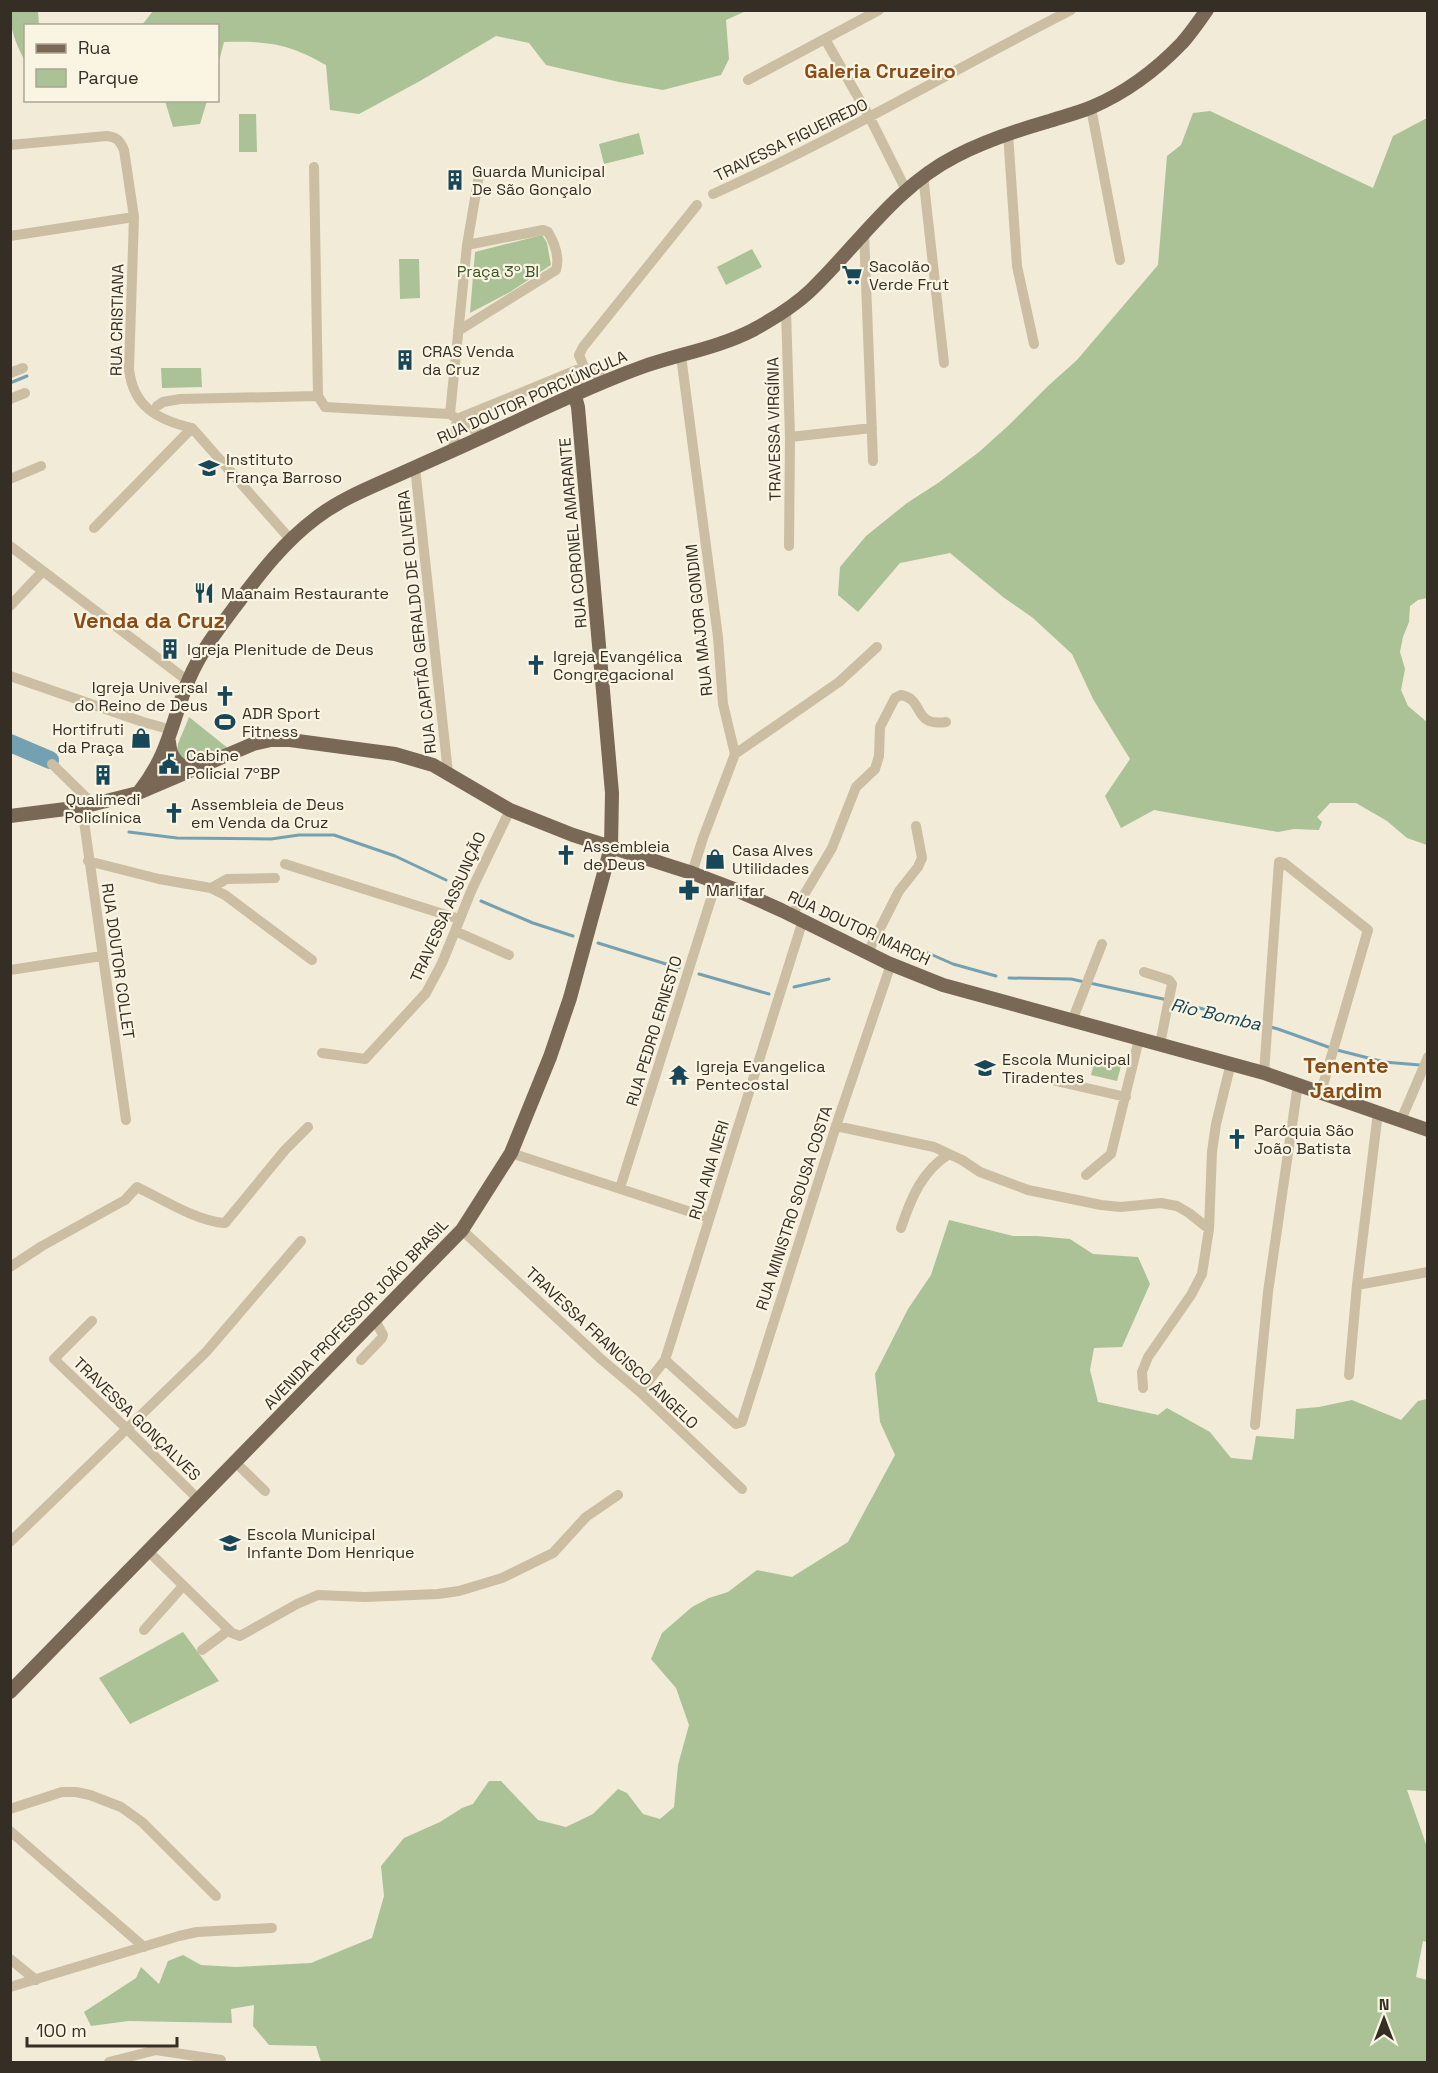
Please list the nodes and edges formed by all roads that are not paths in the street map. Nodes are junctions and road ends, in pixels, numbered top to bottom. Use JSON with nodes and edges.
{"nodes":[{"id":1,"x":879,"y":10,"type":"edge"},
{"id":2,"x":1071,"y":10,"type":"edge"},
{"id":3,"x":1207,"y":10,"type":"edge"},
{"id":4,"x":825,"y":39,"type":"junction"},
{"id":5,"x":748,"y":80,"type":"dead end"},
{"id":6,"x":1091,"y":108,"type":"junction"},
{"id":7,"x":870,"y":118,"type":"junction"},
{"id":8,"x":1008,"y":133,"type":"junction"},
{"id":9,"x":10,"y":145,"type":"edge"},
{"id":10,"x":314,"y":167,"type":"dead end"},
{"id":11,"x":479,"y":175,"type":"dead end"},
{"id":12,"x":923,"y":175,"type":"junction"},
{"id":13,"x":906,"y":190,"type":"junction"},
{"id":14,"x":713,"y":194,"type":"dead end"},
{"id":15,"x":697,"y":205,"type":"dead end"},
{"id":16,"x":134,"y":217,"type":"junction"},
{"id":17,"x":864,"y":232,"type":"junction"},
{"id":18,"x":10,"y":236,"type":"edge"},
{"id":19,"x":467,"y":245,"type":"junction"},
{"id":20,"x":1120,"y":260,"type":"dead end"},
{"id":21,"x":786,"y":311,"type":"junction"},
{"id":22,"x":458,"y":331,"type":"junction"},
{"id":23,"x":1034,"y":344,"type":"dead end"},
{"id":24,"x":681,"y":356,"type":"junction"},
{"id":25,"x":944,"y":363,"type":"dead end"},
{"id":26,"x":584,"y":367,"type":"junction"},
{"id":27,"x":23,"y":368,"type":"dead end"},
{"id":28,"x":10,"y":373,"type":"edge"},
{"id":29,"x":606,"y":380,"type":"junction"},
{"id":30,"x":25,"y":393,"type":"dead end"},
{"id":31,"x":318,"y":396,"type":"junction"},
{"id":32,"x":575,"y":396,"type":"junction"},
{"id":33,"x":10,"y":399,"type":"edge"},
{"id":34,"x":157,"y":406,"type":"dead end"},
{"id":35,"x":454,"y":416,"type":"junction"},
{"id":36,"x":192,"y":428,"type":"junction"},
{"id":37,"x":872,"y":428,"type":"junction"},
{"id":38,"x":484,"y":436,"type":"junction"},
{"id":39,"x":790,"y":437,"type":"junction"},
{"id":40,"x":453,"y":450,"type":"junction"},
{"id":41,"x":873,"y":461,"type":"dead end"},
{"id":42,"x":41,"y":466,"type":"dead end"},
{"id":43,"x":415,"y":467,"type":"junction"},
{"id":44,"x":10,"y":479,"type":"edge"},
{"id":45,"x":94,"y":528,"type":"dead end"},
{"id":46,"x":290,"y":539,"type":"junction"},
{"id":47,"x":10,"y":546,"type":"edge"},
{"id":48,"x":789,"y":546,"type":"dead end"},
{"id":49,"x":43,"y":572,"type":"junction"},
{"id":50,"x":10,"y":606,"type":"edge"},
{"id":51,"x":877,"y":647,"type":"dead end"},
{"id":52,"x":10,"y":676,"type":"edge"},
{"id":53,"x":188,"y":681,"type":"junction"},
{"id":54,"x":946,"y":722,"type":"dead end"},
{"id":55,"x":170,"y":736,"type":"junction"},
{"id":56,"x":735,"y":754,"type":"junction"},
{"id":57,"x":52,"y":764,"type":"dead end"},
{"id":58,"x":193,"y":770,"type":"junction"},
{"id":59,"x":448,"y":773,"type":"junction"},
{"id":60,"x":138,"y":793,"type":"junction"},
{"id":61,"x":88,"y":806,"type":"junction"},
{"id":62,"x":510,"y":810,"type":"junction"},
{"id":63,"x":10,"y":816,"type":"edge"},
{"id":64,"x":916,"y":826,"type":"dead end"},
{"id":65,"x":611,"y":847,"type":"junction"},
{"id":66,"x":88,"y":861,"type":"junction"},
{"id":67,"x":285,"y":864,"type":"dead end"},
{"id":68,"x":692,"y":873,"type":"junction"},
{"id":69,"x":275,"y":878,"type":"dead end"},
{"id":70,"x":716,"y":883,"type":"junction"},
{"id":71,"x":211,"y":888,"type":"junction"},
{"id":72,"x":797,"y":918,"type":"junction"},
{"id":73,"x":459,"y":919,"type":"junction"},
{"id":74,"x":455,"y":931,"type":"junction"},
{"id":75,"x":1102,"y":945,"type":"dead end"},
{"id":76,"x":868,"y":952,"type":"junction"},
{"id":77,"x":509,"y":955,"type":"dead end"},
{"id":78,"x":102,"y":956,"type":"junction"},
{"id":79,"x":312,"y":960,"type":"dead end"},
{"id":80,"x":888,"y":963,"type":"junction"},
{"id":81,"x":10,"y":970,"type":"edge"},
{"id":82,"x":1144,"y":972,"type":"dead end"},
{"id":83,"x":1072,"y":1021,"type":"junction"},
{"id":84,"x":1139,"y":1038,"type":"junction"},
{"id":85,"x":1160,"y":1044,"type":"junction"},
{"id":86,"x":322,"y":1053,"type":"dead end"},
{"id":87,"x":1232,"y":1063,"type":"junction"},
{"id":88,"x":1425,"y":1063,"type":"edge"},
{"id":89,"x":1264,"y":1073,"type":"junction"},
{"id":90,"x":1056,"y":1081,"type":"dead end"},
{"id":91,"x":1298,"y":1084,"type":"junction"},
{"id":92,"x":1321,"y":1092,"type":"junction"},
{"id":93,"x":1126,"y":1097,"type":"junction"},
{"id":94,"x":1378,"y":1112,"type":"junction"},
{"id":95,"x":126,"y":1120,"type":"dead end"},
{"id":96,"x":1401,"y":1120,"type":"junction"},
{"id":97,"x":836,"y":1126,"type":"junction"},
{"id":98,"x":308,"y":1127,"type":"dead end"},
{"id":99,"x":1428,"y":1130,"type":"edge"},
{"id":100,"x":511,"y":1153,"type":"junction"},
{"id":101,"x":950,"y":1154,"type":"junction"},
{"id":102,"x":1086,"y":1175,"type":"dead end"},
{"id":103,"x":620,"y":1188,"type":"junction"},
{"id":104,"x":709,"y":1218,"type":"junction"},
{"id":105,"x":901,"y":1228,"type":"dead end"},
{"id":106,"x":1209,"y":1229,"type":"junction"},
{"id":107,"x":462,"y":1230,"type":"junction"},
{"id":108,"x":301,"y":1241,"type":"dead end"},
{"id":109,"x":10,"y":1267,"type":"edge"},
{"id":110,"x":1428,"y":1272,"type":"edge"},
{"id":111,"x":1357,"y":1285,"type":"junction"},
{"id":112,"x":375,"y":1320,"type":"junction"},
{"id":113,"x":92,"y":1321,"type":"dead end"},
{"id":114,"x":361,"y":1360,"type":"dead end"},
{"id":115,"x":665,"y":1360,"type":"junction"},
{"id":116,"x":1349,"y":1375,"type":"dead end"},
{"id":117,"x":1143,"y":1388,"type":"dead end"},
{"id":118,"x":640,"y":1392,"type":"junction"},
{"id":119,"x":1255,"y":1425,"type":"dead end"},
{"id":120,"x":126,"y":1428,"type":"junction"},
{"id":121,"x":235,"y":1462,"type":"junction"},
{"id":122,"x":742,"y":1489,"type":"dead end"},
{"id":123,"x":265,"y":1491,"type":"dead end"},
{"id":124,"x":618,"y":1495,"type":"dead end"},
{"id":125,"x":198,"y":1500,"type":"junction"},
{"id":126,"x":10,"y":1542,"type":"edge"},
{"id":127,"x":149,"y":1552,"type":"junction"},
{"id":128,"x":183,"y":1586,"type":"junction"},
{"id":129,"x":144,"y":1630,"type":"dead end"},
{"id":130,"x":229,"y":1630,"type":"junction"},
{"id":131,"x":202,"y":1650,"type":"dead end"},
{"id":132,"x":13,"y":1681,"type":"edge"},
{"id":133,"x":10,"y":1809,"type":"edge"},
{"id":134,"x":10,"y":1831,"type":"edge"},
{"id":135,"x":216,"y":1896,"type":"dead end"},
{"id":136,"x":272,"y":1928,"type":"dead end"},
{"id":137,"x":144,"y":1947,"type":"junction"},
{"id":138,"x":10,"y":1959,"type":"edge"},
{"id":139,"x":36,"y":1980,"type":"junction"},
{"id":140,"x":10,"y":1987,"type":"edge"},
{"id":141,"x":221,"y":2060,"type":"dead end"},
{"id":142,"x":109,"y":2062,"type":"edge"}],
"edges":[{"from":1,"to":4,"type":"street"},
{"from":2,"to":7,"type":"street","name":"TRAVESSA FIGUEIREDO"},
{"from":3,"to":6,"type":"main road","name":"RUA DOUTOR PORCIÚNCULA"},
{"from":4,"to":5,"type":"street"},
{"from":4,"to":7,"type":"street"},
{"from":6,"to":8,"type":"main road","name":"RUA DOUTOR PORCIÚNCULA"},
{"from":6,"to":20,"type":"street"},
{"from":7,"to":13,"type":"street"},
{"from":7,"to":14,"type":"street","name":"TRAVESSA FIGUEIREDO"},
{"from":8,"to":12,"type":"main road","name":"RUA DOUTOR PORCIÚNCULA"},
{"from":8,"to":23,"type":"street"},
{"from":9,"to":16,"type":"street","name":"RUA CRISTIANA"},
{"from":10,"to":31,"type":"street"},
{"from":11,"to":19,"type":"street"},
{"from":12,"to":13,"type":"main road","name":"RUA DOUTOR PORCIÚNCULA"},
{"from":12,"to":25,"type":"street"},
{"from":13,"to":17,"type":"main road","name":"RUA DOUTOR PORCIÚNCULA"},
{"from":15,"to":26,"type":"street"},
{"from":16,"to":18,"type":"street"},
{"from":16,"to":36,"type":"street","name":"RUA CRISTIANA"},
{"from":17,"to":21,"type":"main road","name":"RUA DOUTOR PORCIÚNCULA"},
{"from":17,"to":37,"type":"street"},
{"from":19,"to":22,"type":"street"},
{"from":19,"to":22,"type":"street"},
{"from":21,"to":24,"type":"main road","name":"RUA DOUTOR PORCIÚNCULA"},
{"from":21,"to":39,"type":"street","name":"TRAVESSA VIRGÍNIA"},
{"from":22,"to":35,"type":"street"},
{"from":24,"to":29,"type":"main road","name":"RUA DOUTOR PORCIÚNCULA"},
{"from":24,"to":56,"type":"street","name":"RUA MAJOR GONDIM"},
{"from":26,"to":29,"type":"street"},
{"from":26,"to":32,"type":"street"},
{"from":26,"to":35,"type":"street"},
{"from":27,"to":28,"type":"street"},
{"from":29,"to":32,"type":"main road","name":"RUA DOUTOR PORCIÚNCULA"},
{"from":30,"to":33,"type":"street"},
{"from":31,"to":34,"type":"street"},
{"from":31,"to":35,"type":"street"},
{"from":32,"to":38,"type":"main road","name":"RUA DOUTOR PORCIÚNCULA"},
{"from":32,"to":65,"type":"main road","name":"RUA CORONEL AMARANTE"},
{"from":35,"to":38,"type":"street"},
{"from":35,"to":40,"type":"street"},
{"from":36,"to":45,"type":"street"},
{"from":36,"to":46,"type":"street"},
{"from":37,"to":39,"type":"street"},
{"from":37,"to":41,"type":"street"},
{"from":38,"to":40,"type":"main road","name":"RUA DOUTOR PORCIÚNCULA"},
{"from":39,"to":48,"type":"street","name":"TRAVESSA VIRGÍNIA"},
{"from":40,"to":43,"type":"main road","name":"RUA DOUTOR PORCIÚNCULA"},
{"from":42,"to":44,"type":"street"},
{"from":43,"to":46,"type":"main road","name":"RUA DOUTOR PORCIÚNCULA"},
{"from":43,"to":59,"type":"street","name":"RUA CAPITÃO GERALDO DE OLIVEIRA"},
{"from":46,"to":53,"type":"main road","name":"RUA DOUTOR PORCIÚNCULA"},
{"from":47,"to":49,"type":"street"},
{"from":49,"to":50,"type":"street"},
{"from":49,"to":53,"type":"street"},
{"from":51,"to":56,"type":"street"},
{"from":52,"to":55,"type":"street"},
{"from":53,"to":55,"type":"main road","name":"RUA DOUTOR PORCIÚNCULA"},
{"from":54,"to":72,"type":"street","name":"RUA ANA NERI"},
{"from":55,"to":58,"type":"main road"},
{"from":55,"to":60,"type":"main road","name":"RUA DOUTOR PORCIÚNCULA"},
{"from":56,"to":68,"type":"street"},
{"from":57,"to":61,"type":"street"},
{"from":58,"to":59,"type":"main road","name":"RUA DOUTOR MARCH"},
{"from":58,"to":60,"type":"main road","name":"RUA DOUTOR MARCH"},
{"from":59,"to":62,"type":"main road","name":"RUA DOUTOR MARCH"},
{"from":60,"to":61,"type":"main road","name":"RUA DOUTOR MARCH"},
{"from":61,"to":63,"type":"main road","name":"RUA DOUTOR MARCH"},
{"from":61,"to":66,"type":"street","name":"RUA DOUTOR COLLET"},
{"from":62,"to":65,"type":"main road","name":"RUA DOUTOR MARCH"},
{"from":62,"to":73,"type":"street","name":"TRAVESSA ASSUNÇÃO"},
{"from":64,"to":76,"type":"street"},
{"from":65,"to":68,"type":"main road","name":"RUA DOUTOR MARCH"},
{"from":65,"to":100,"type":"main road","name":"AVENIDA PROFESSOR JOÃO BRASIL"},
{"from":66,"to":71,"type":"street"},
{"from":66,"to":78,"type":"street","name":"RUA DOUTOR COLLET"},
{"from":67,"to":73,"type":"street"},
{"from":68,"to":70,"type":"main road","name":"RUA DOUTOR MARCH"},
{"from":69,"to":71,"type":"street"},
{"from":70,"to":72,"type":"main road","name":"RUA DOUTOR MARCH"},
{"from":70,"to":103,"type":"street","name":"RUA PEDRO ERNESTO"},
{"from":71,"to":79,"type":"street"},
{"from":72,"to":76,"type":"main road","name":"RUA DOUTOR MARCH"},
{"from":72,"to":104,"type":"street","name":"RUA ANA NERI"},
{"from":73,"to":74,"type":"street","name":"TRAVESSA ASSUNÇÃO"},
{"from":74,"to":77,"type":"street"},
{"from":74,"to":86,"type":"street","name":"TRAVESSA ASSUNÇÃO"},
{"from":75,"to":83,"type":"street"},
{"from":76,"to":80,"type":"main road","name":"RUA DOUTOR MARCH"},
{"from":78,"to":81,"type":"street"},
{"from":78,"to":95,"type":"street","name":"RUA DOUTOR COLLET"},
{"from":80,"to":83,"type":"main road","name":"RUA DOUTOR MARCH"},
{"from":80,"to":97,"type":"street","name":"RUA MINISTRO SOUSA COSTA"},
{"from":82,"to":85,"type":"street"},
{"from":83,"to":84,"type":"main road","name":"RUA DOUTOR MARCH"},
{"from":84,"to":85,"type":"main road","name":"RUA DOUTOR MARCH"},
{"from":84,"to":93,"type":"street"},
{"from":85,"to":87,"type":"main road","name":"RUA DOUTOR MARCH"},
{"from":87,"to":89,"type":"main road","name":"RUA DOUTOR MARCH"},
{"from":87,"to":106,"type":"street"},
{"from":88,"to":96,"type":"street"},
{"from":89,"to":91,"type":"main road","name":"RUA DOUTOR MARCH"},
{"from":89,"to":92,"type":"street"},
{"from":90,"to":93,"type":"street"},
{"from":91,"to":92,"type":"main road","name":"RUA DOUTOR MARCH"},
{"from":91,"to":119,"type":"street"},
{"from":92,"to":94,"type":"main road","name":"RUA DOUTOR MARCH"},
{"from":93,"to":102,"type":"street"},
{"from":94,"to":96,"type":"main road","name":"RUA DOUTOR MARCH"},
{"from":94,"to":111,"type":"street"},
{"from":96,"to":99,"type":"main road","name":"RUA DOUTOR MARCH"},
{"from":97,"to":101,"type":"street"},
{"from":97,"to":115,"type":"street","name":"RUA MINISTRO SOUSA COSTA"},
{"from":98,"to":109,"type":"street"},
{"from":100,"to":103,"type":"street"},
{"from":100,"to":107,"type":"main road","name":"AVENIDA PROFESSOR JOÃO BRASIL"},
{"from":101,"to":105,"type":"street"},
{"from":101,"to":106,"type":"street"},
{"from":103,"to":104,"type":"street"},
{"from":104,"to":115,"type":"street","name":"RUA ANA NERI"},
{"from":106,"to":117,"type":"street"},
{"from":107,"to":112,"type":"main road","name":"AVENIDA PROFESSOR JOÃO BRASIL"},
{"from":107,"to":118,"type":"street","name":"TRAVESSA FRANCISCO ÂNGELO"},
{"from":108,"to":120,"type":"street"},
{"from":110,"to":111,"type":"street"},
{"from":111,"to":116,"type":"street"},
{"from":112,"to":114,"type":"street"},
{"from":112,"to":121,"type":"main road","name":"AVENIDA PROFESSOR JOÃO BRASIL"},
{"from":113,"to":120,"type":"street","name":"TRAVESSA GONÇALVES"},
{"from":115,"to":118,"type":"street","name":"RUA ANA NERI"},
{"from":118,"to":122,"type":"street","name":"TRAVESSA FRANCISCO ÂNGELO"},
{"from":120,"to":125,"type":"street","name":"TRAVESSA GONÇALVES"},
{"from":120,"to":126,"type":"street"},
{"from":121,"to":123,"type":"street"},
{"from":121,"to":125,"type":"main road","name":"AVENIDA PROFESSOR JOÃO BRASIL"},
{"from":124,"to":130,"type":"street"},
{"from":125,"to":127,"type":"main road","name":"AVENIDA PROFESSOR JOÃO BRASIL"},
{"from":127,"to":128,"type":"street"},
{"from":127,"to":132,"type":"main road","name":"AVENIDA PROFESSOR JOÃO BRASIL"},
{"from":128,"to":129,"type":"street"},
{"from":128,"to":130,"type":"street"},
{"from":130,"to":131,"type":"street"},
{"from":133,"to":135,"type":"street"},
{"from":134,"to":137,"type":"street"},
{"from":136,"to":137,"type":"street"},
{"from":137,"to":139,"type":"street"},
{"from":138,"to":139,"type":"street"},
{"from":139,"to":140,"type":"street"},
{"from":141,"to":142,"type":"street"}]}
